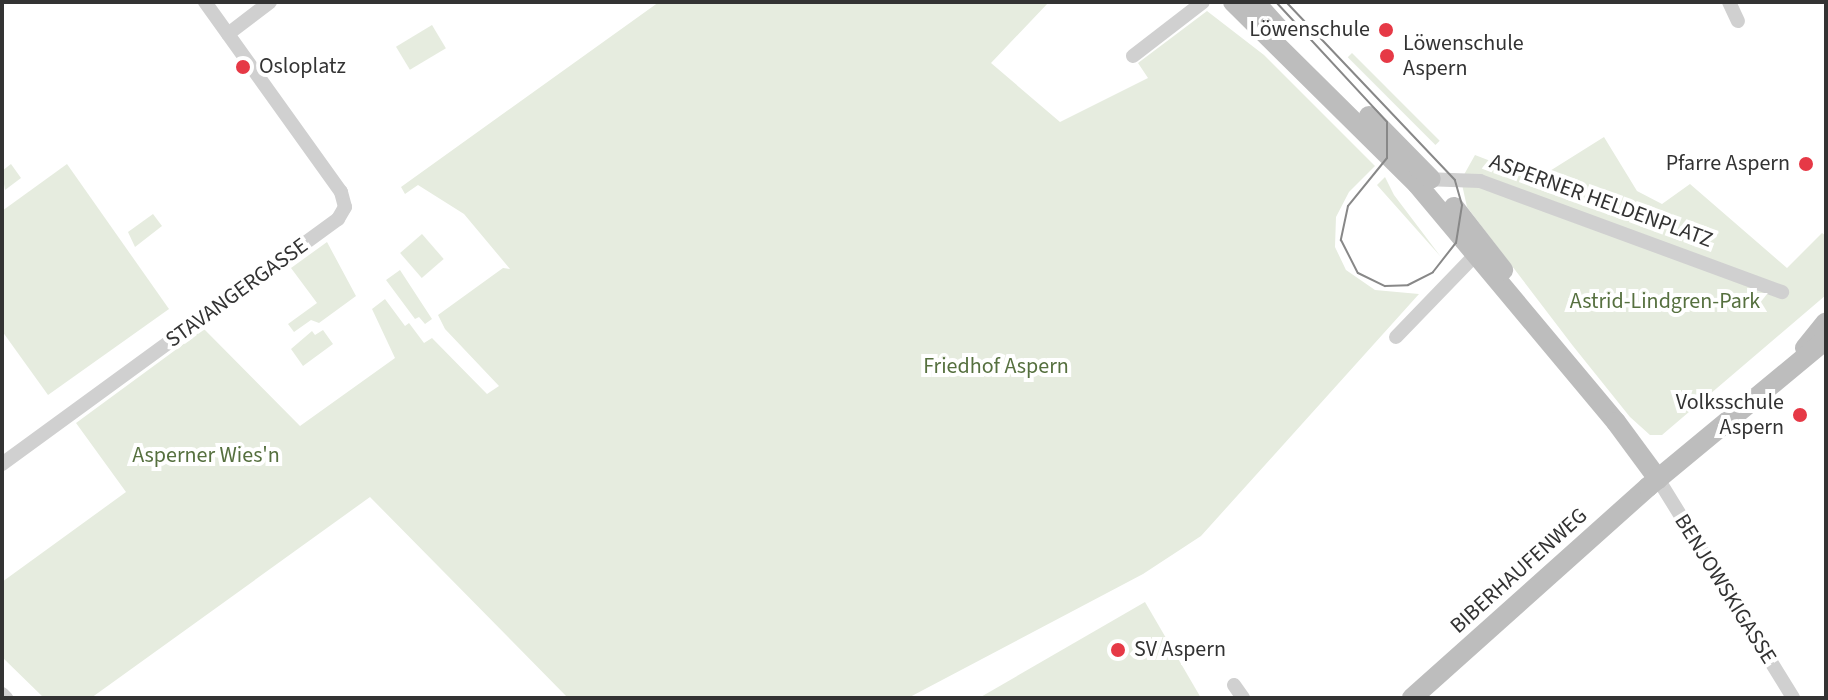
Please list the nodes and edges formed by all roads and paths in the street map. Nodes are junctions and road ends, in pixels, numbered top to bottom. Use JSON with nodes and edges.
{"nodes":[{"id":1,"x":205,"y":2,"type":"edge"},
{"id":2,"x":270,"y":2,"type":"edge"},
{"id":3,"x":1203,"y":2,"type":"edge"},
{"id":4,"x":1233,"y":2,"type":"edge"},
{"id":5,"x":1255,"y":2,"type":"edge"},
{"id":6,"x":1729,"y":2,"type":"edge"},
{"id":7,"x":1738,"y":21,"type":"dead end"},
{"id":8,"x":228,"y":34,"type":"junction"},
{"id":9,"x":1133,"y":56,"type":"dead end"},
{"id":10,"x":1422,"y":180,"type":"junction"},
{"id":11,"x":1480,"y":250,"type":"junction"},
{"id":12,"x":1782,"y":292,"type":"dead end"},
{"id":13,"x":1826,"y":322,"type":"edge"},
{"id":14,"x":1396,"y":337,"type":"dead end"},
{"id":15,"x":1826,"y":340,"type":"edge"},
{"id":16,"x":1826,"y":353,"type":"edge"},
{"id":17,"x":1802,"y":355,"type":"junction"},
{"id":18,"x":2,"y":464,"type":"edge"},
{"id":19,"x":1658,"y":479,"type":"junction"},
{"id":20,"x":1234,"y":685,"type":"dead end"},
{"id":21,"x":1243,"y":698,"type":"edge"},
{"id":22,"x":1412,"y":698,"type":"edge"},
{"id":23,"x":1793,"y":698,"type":"edge"}],
"edges":[{"from":1,"to":8,"type":"street"},
{"from":2,"to":8,"type":"street"},
{"from":3,"to":9,"type":"street"},
{"from":4,"to":10,"type":"street"},
{"from":5,"to":10,"type":"street"},
{"from":6,"to":7,"type":"street"},
{"from":8,"to":18,"type":"street","name":"STAVANGERGASSE"},
{"from":10,"to":11,"type":"street"},
{"from":10,"to":11,"type":"street"},
{"from":10,"to":12,"type":"street","name":"ASPERNER HELDENPLATZ"},
{"from":11,"to":14,"type":"street"},
{"from":11,"to":19,"type":"street"},
{"from":13,"to":17,"type":"street"},
{"from":15,"to":17,"type":"street"},
{"from":16,"to":17,"type":"street"},
{"from":17,"to":19,"type":"street"},
{"from":19,"to":22,"type":"street","name":"BIBERHAUFENWEG"},
{"from":19,"to":23,"type":"street","name":"BENJOWSKIGASSE"},
{"from":20,"to":21,"type":"street"}]}
